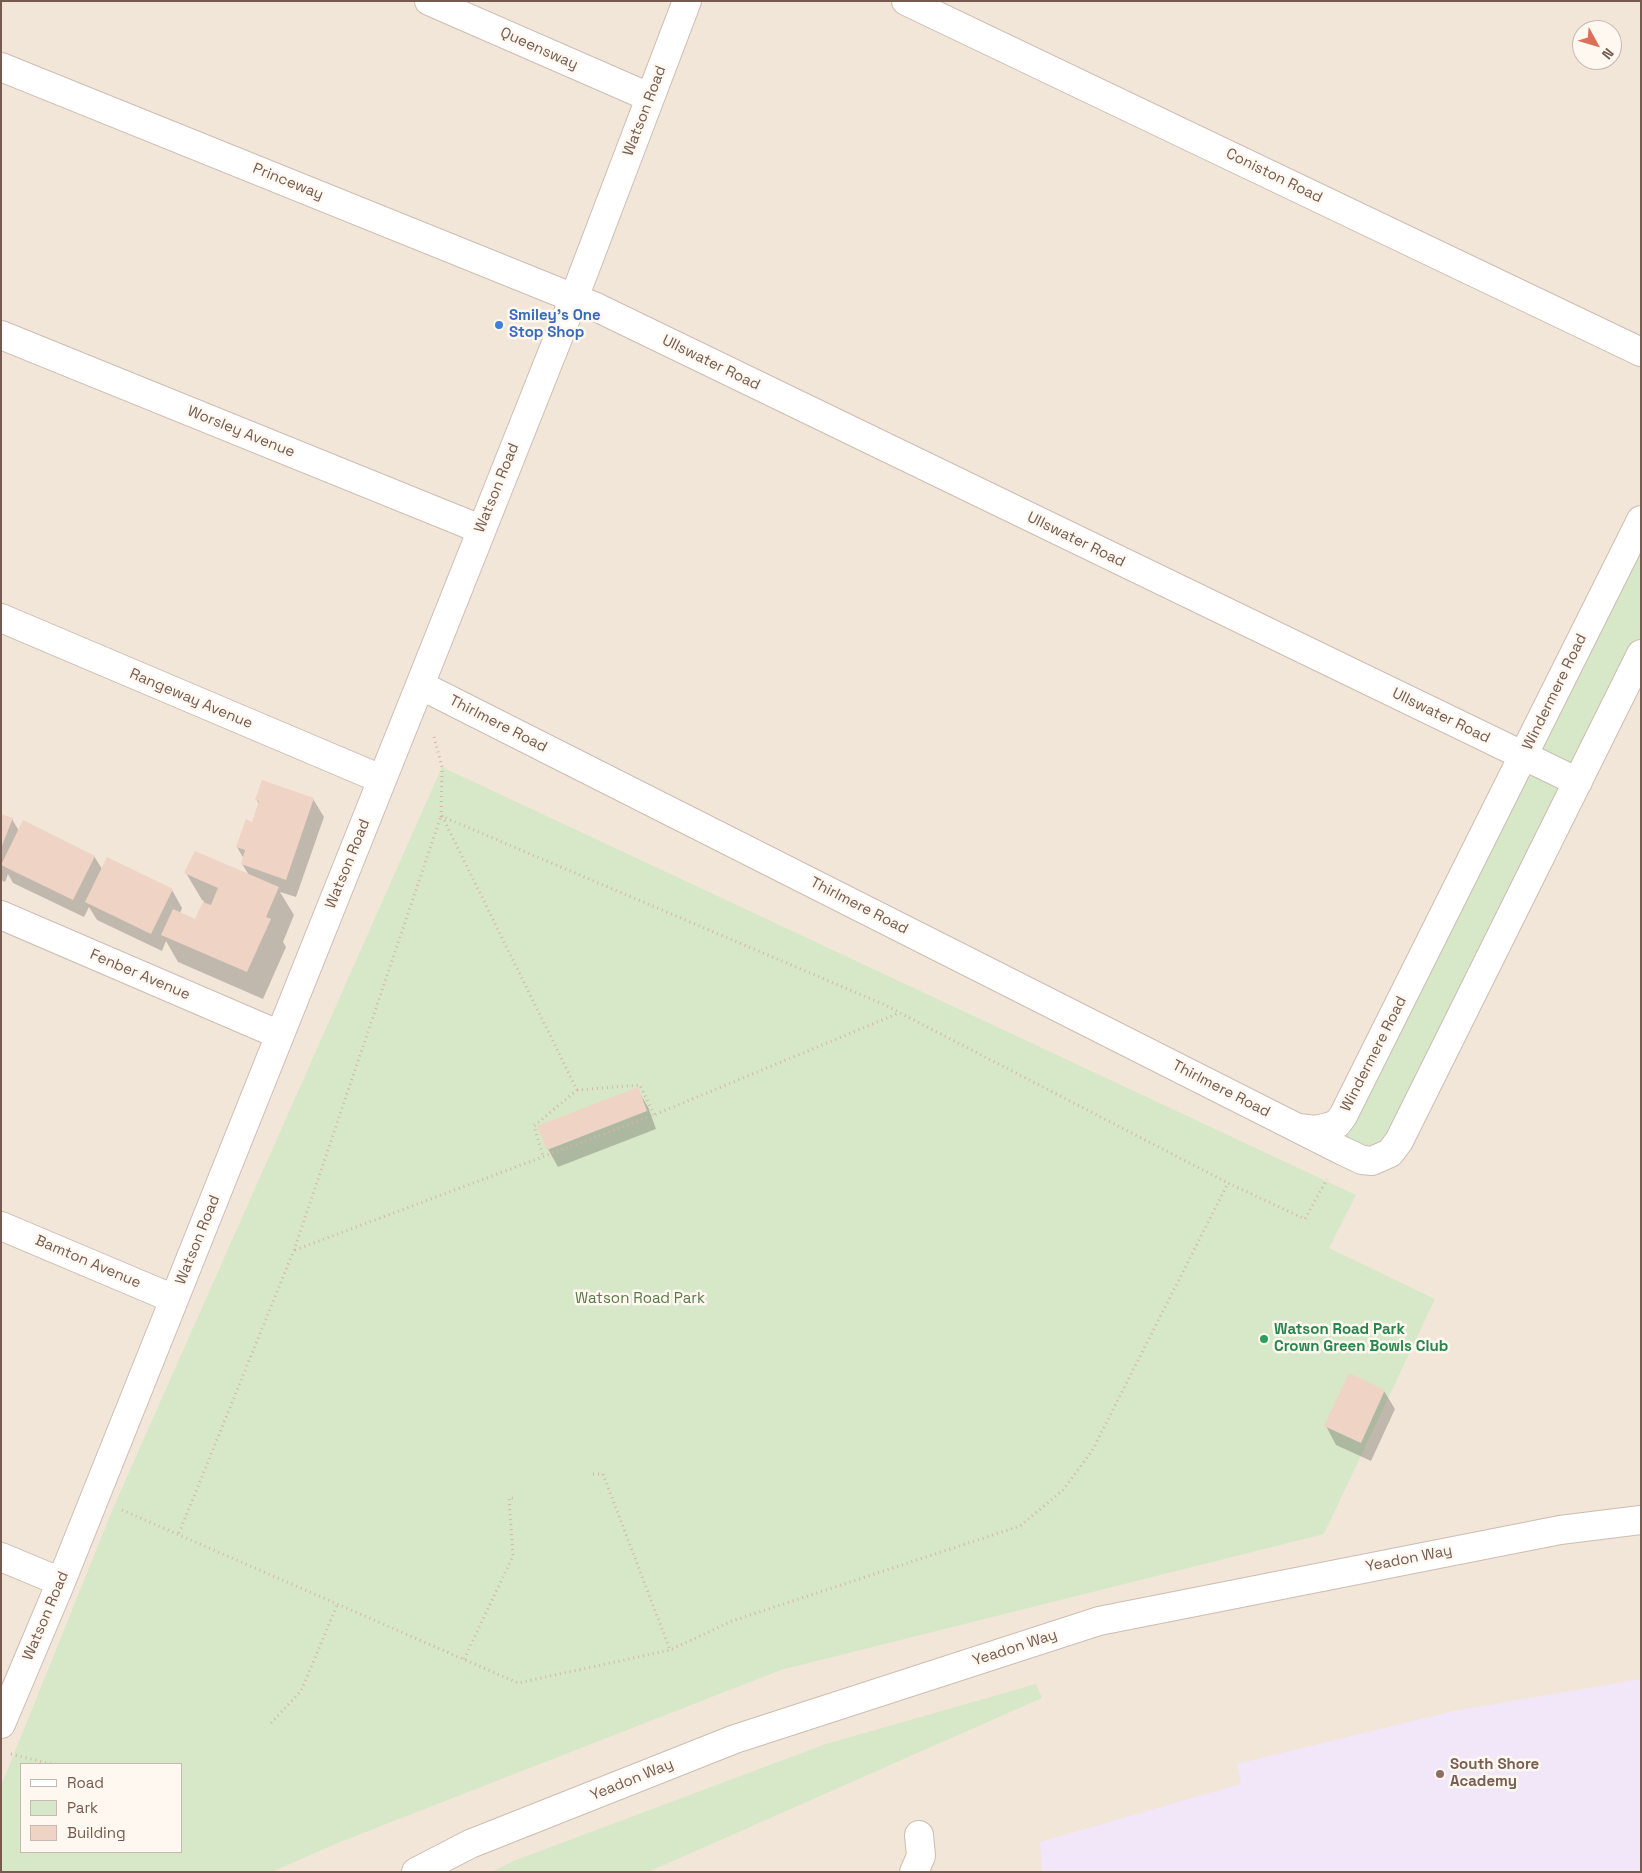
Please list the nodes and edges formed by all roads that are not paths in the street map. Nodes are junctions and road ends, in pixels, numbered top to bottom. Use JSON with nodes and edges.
{"nodes":[{"id":1,"x":429,"y":1,"type":"edge"},
{"id":2,"x":687,"y":1,"type":"edge"},
{"id":3,"x":906,"y":1,"type":"edge"},
{"id":4,"x":1,"y":67,"type":"edge"},
{"id":5,"x":650,"y":97,"type":"junction"},
{"id":6,"x":574,"y":298,"type":"junction"},
{"id":7,"x":1,"y":335,"type":"edge"},
{"id":8,"x":1641,"y":352,"type":"edge"},
{"id":9,"x":1641,"y":520,"type":"edge"},
{"id":10,"x":480,"y":529,"type":"junction"},
{"id":11,"x":1,"y":618,"type":"edge"},
{"id":12,"x":1641,"y":654,"type":"edge"},
{"id":13,"x":420,"y":685,"type":"junction"},
{"id":14,"x":1524,"y":756,"type":"junction"},
{"id":15,"x":381,"y":779,"type":"junction"},
{"id":16,"x":1578,"y":782,"type":"junction"},
{"id":17,"x":1,"y":916,"type":"edge"},
{"id":18,"x":280,"y":1035,"type":"junction"},
{"id":19,"x":1299,"y":1128,"type":"junction"},
{"id":20,"x":1,"y":1226,"type":"edge"},
{"id":21,"x":174,"y":1299,"type":"junction"},
{"id":22,"x":1641,"y":1520,"type":"edge"},
{"id":23,"x":1,"y":1557,"type":"edge"},
{"id":24,"x":61,"y":1582,"type":"junction"},
{"id":25,"x":1,"y":1724,"type":"edge"},
{"id":26,"x":919,"y":1835,"type":"dead end"},
{"id":27,"x":416,"y":1872,"type":"edge"},
{"id":28,"x":914,"y":1872,"type":"edge"}],
"edges":[{"from":1,"to":5,"type":"street","name":"Queensway"},
{"from":2,"to":5,"type":"street","name":"Watson Road"},
{"from":3,"to":8,"type":"street","name":"Coniston Road"},
{"from":4,"to":6,"type":"street","name":"Princeway"},
{"from":5,"to":6,"type":"street","name":"Watson Road"},
{"from":6,"to":10,"type":"street","name":"Watson Road"},
{"from":6,"to":14,"type":"street","name":"Ullswater Road"},
{"from":7,"to":10,"type":"street","name":"Worsley Avenue"},
{"from":9,"to":14,"type":"street","name":"Windermere Road"},
{"from":10,"to":13,"type":"street","name":"Watson Road"},
{"from":11,"to":15,"type":"street","name":"Rangeway Avenue"},
{"from":12,"to":16,"type":"street"},
{"from":13,"to":15,"type":"street","name":"Watson Road"},
{"from":13,"to":19,"type":"street","name":"Thirlmere Road"},
{"from":14,"to":16,"type":"street","name":"Ullswater Road"},
{"from":14,"to":19,"type":"street","name":"Windermere Road"},
{"from":15,"to":18,"type":"street","name":"Watson Road"},
{"from":16,"to":19,"type":"street"},
{"from":17,"to":18,"type":"street","name":"Fenber Avenue"},
{"from":18,"to":21,"type":"street","name":"Watson Road"},
{"from":20,"to":21,"type":"street","name":"Bamton Avenue"},
{"from":21,"to":24,"type":"street","name":"Watson Road"},
{"from":22,"to":27,"type":"street","name":"Yeadon Way"},
{"from":23,"to":24,"type":"street"},
{"from":24,"to":25,"type":"street","name":"Watson Road"},
{"from":26,"to":28,"type":"street"}]}
